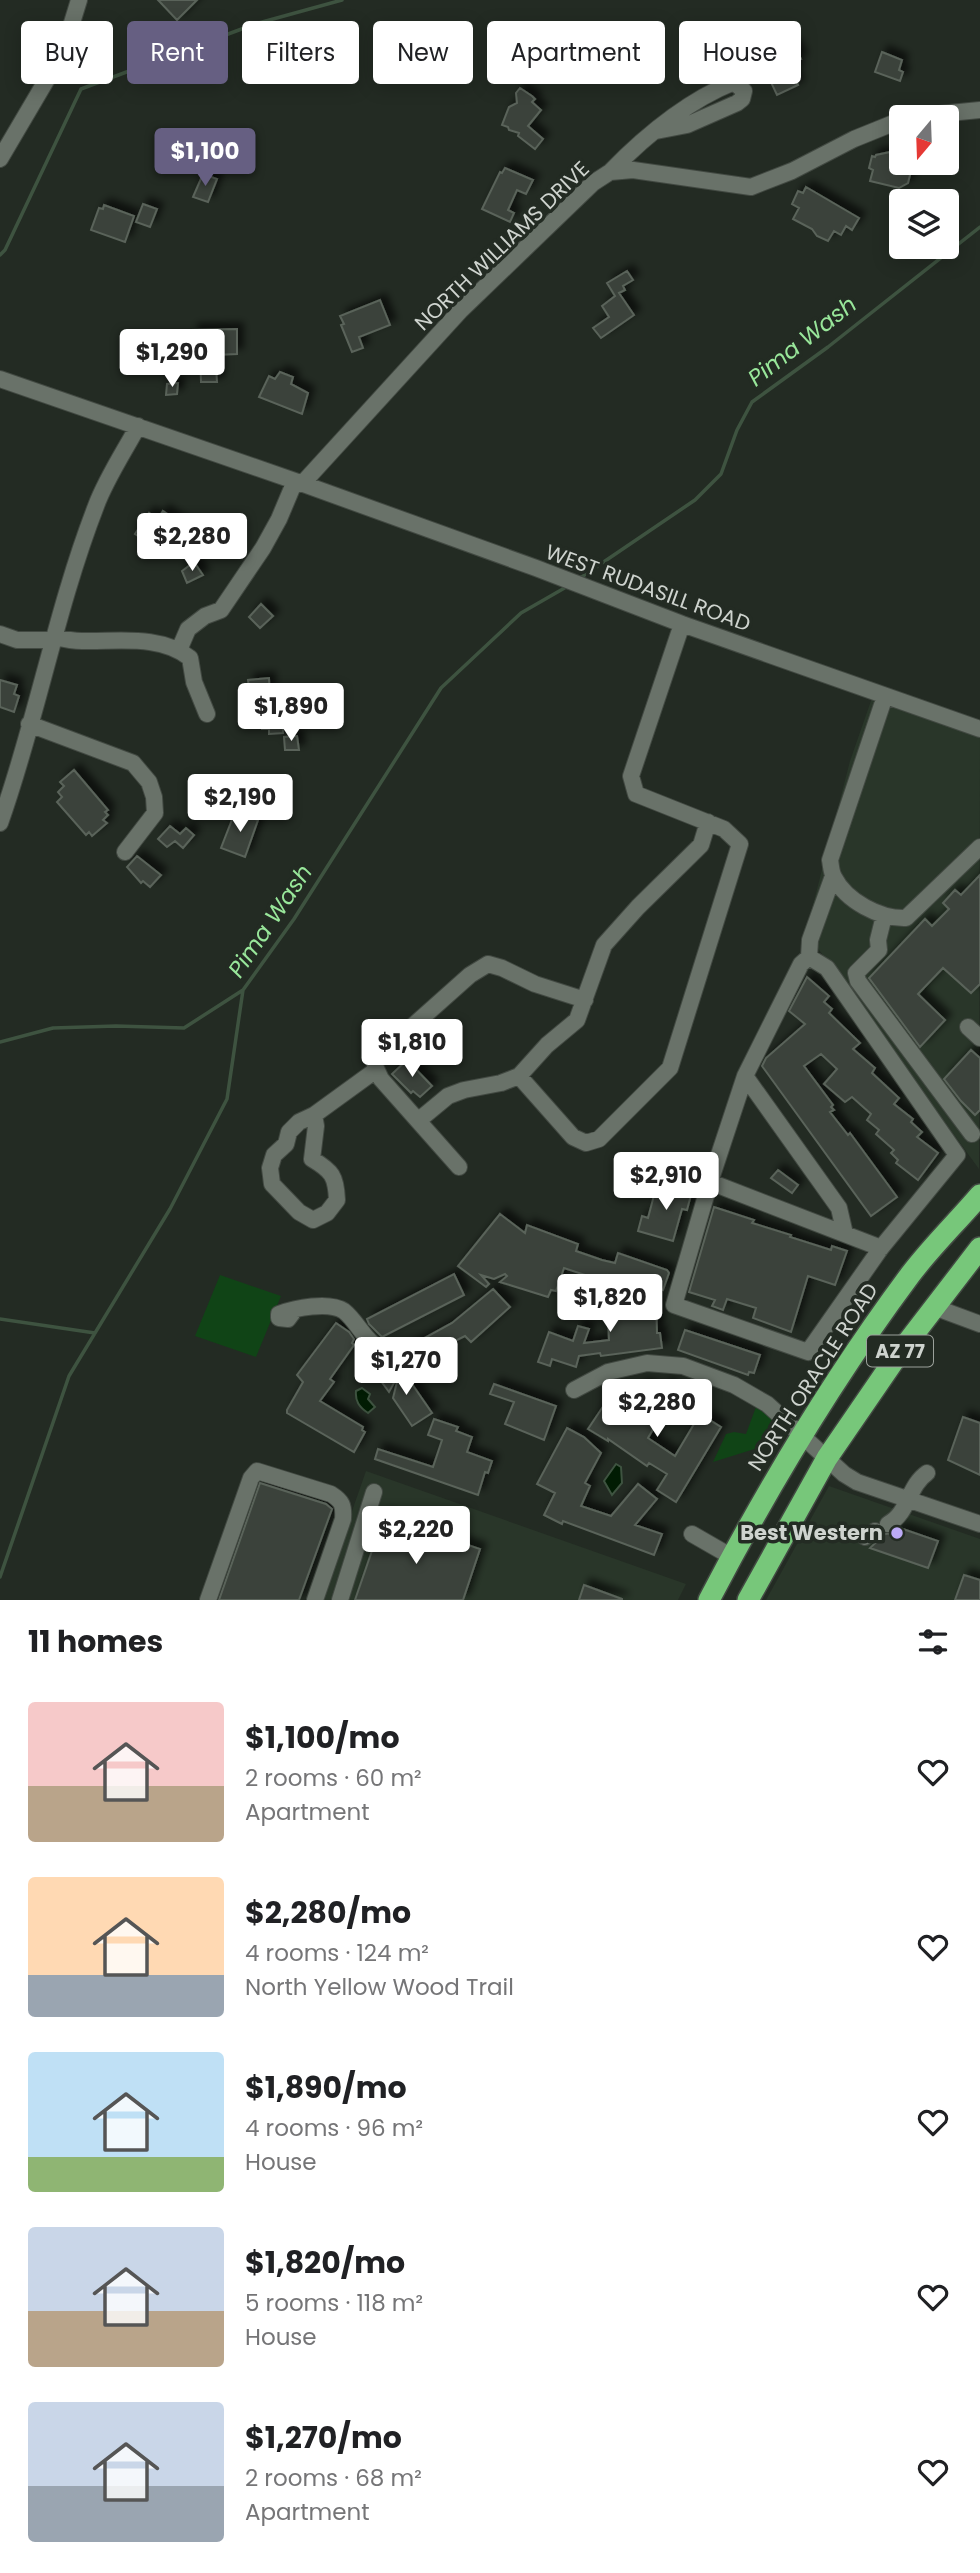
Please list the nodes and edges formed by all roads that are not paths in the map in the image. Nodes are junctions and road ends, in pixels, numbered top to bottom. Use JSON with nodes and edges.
{"nodes":[{"id":1,"x":79,"y":0,"type":"edge"},
{"id":2,"x":980,"y":110,"type":"edge"},
{"id":3,"x":959,"y":112,"type":"edge"},
{"id":4,"x":889,"y":125,"type":"edge"},
{"id":5,"x":656,"y":131,"type":"junction"},
{"id":6,"x":0,"y":159,"type":"edge"},
{"id":7,"x":610,"y":172,"type":"junction"},
{"id":8,"x":0,"y":379,"type":"edge"},
{"id":9,"x":138,"y":426,"type":"junction"},
{"id":10,"x":298,"y":483,"type":"junction"},
{"id":11,"x":682,"y":624,"type":"junction"},
{"id":12,"x":0,"y":634,"type":"edge"},
{"id":13,"x":54,"y":638,"type":"junction"},
{"id":14,"x":179,"y":650,"type":"junction"},
{"id":15,"x":885,"y":696,"type":"junction"},
{"id":16,"x":207,"y":714,"type":"dead end"},
{"id":17,"x":29,"y":724,"type":"junction"},
{"id":18,"x":980,"y":729,"type":"edge"},
{"id":19,"x":0,"y":822,"type":"edge"},
{"id":20,"x":708,"y":822,"type":"junction"},
{"id":21,"x":980,"y":847,"type":"edge"},
{"id":22,"x":125,"y":852,"type":"dead end"},
{"id":23,"x":833,"y":876,"type":"junction"},
{"id":24,"x":884,"y":916,"type":"junction"},
{"id":25,"x":809,"y":957,"type":"junction"},
{"id":26,"x":585,"y":1000,"type":"junction"},
{"id":27,"x":376,"y":1070,"type":"junction"},
{"id":28,"x":519,"y":1076,"type":"junction"},
{"id":29,"x":745,"y":1076,"type":"junction"},
{"id":30,"x":314,"y":1115,"type":"junction"},
{"id":31,"x":419,"y":1120,"type":"junction"},
{"id":32,"x":972,"y":1134,"type":"dead end"},
{"id":33,"x":459,"y":1167,"type":"dead end"},
{"id":34,"x":710,"y":1182,"type":"junction"},
{"id":35,"x":980,"y":1195,"type":"edge"},
{"id":36,"x":845,"y":1234,"type":"junction"},
{"id":37,"x":881,"y":1248,"type":"junction"},
{"id":38,"x":980,"y":1248,"type":"edge"},
{"id":39,"x":934,"y":1307,"type":"junction"},
{"id":40,"x":294,"y":1311,"type":"dead end"},
{"id":41,"x":980,"y":1324,"type":"edge"},
{"id":42,"x":436,"y":1370,"type":"dead end"},
{"id":43,"x":574,"y":1390,"type":"dead end"},
{"id":44,"x":802,"y":1436,"type":"junction"},
{"id":45,"x":827,"y":1458,"type":"junction"},
{"id":46,"x":927,"y":1473,"type":"dead end"},
{"id":47,"x":374,"y":1492,"type":"dead end"},
{"id":48,"x":909,"y":1499,"type":"junction"},
{"id":49,"x":980,"y":1524,"type":"edge"},
{"id":50,"x":876,"y":1531,"type":"dead end"},
{"id":51,"x":692,"y":1534,"type":"dead end"},
{"id":52,"x":732,"y":1557,"type":"junction"},
{"id":53,"x":208,"y":1600,"type":"edge"},
{"id":54,"x":315,"y":1600,"type":"edge"},
{"id":55,"x":340,"y":1600,"type":"edge"},
{"id":56,"x":709,"y":1600,"type":"edge"},
{"id":57,"x":748,"y":1600,"type":"edge"}],
"edges":[{"from":1,"to":6,"type":"street"},
{"from":2,"to":3,"type":"street"},
{"from":4,"to":7,"type":"street","name":"NORTH WILLIAMS DRIVE"},
{"from":5,"to":5,"type":"street"},
{"from":5,"to":7,"type":"street"},
{"from":7,"to":10,"type":"street","name":"NORTH WILLIAMS DRIVE"},
{"from":8,"to":9,"type":"street","name":"WEST RUDASILL ROAD"},
{"from":9,"to":10,"type":"street","name":"WEST RUDASILL ROAD"},
{"from":9,"to":13,"type":"street"},
{"from":10,"to":11,"type":"street","name":"WEST RUDASILL ROAD"},
{"from":10,"to":14,"type":"street","name":"NORTH WILLIAMS DRIVE"},
{"from":11,"to":15,"type":"street","name":"WEST RUDASILL ROAD"},
{"from":11,"to":20,"type":"street"},
{"from":12,"to":13,"type":"street"},
{"from":13,"to":14,"type":"street"},
{"from":13,"to":17,"type":"street"},
{"from":14,"to":16,"type":"street"},
{"from":15,"to":18,"type":"street","name":"WEST RUDASILL ROAD"},
{"from":15,"to":23,"type":"street"},
{"from":17,"to":19,"type":"street"},
{"from":17,"to":22,"type":"street"},
{"from":20,"to":26,"type":"street"},
{"from":20,"to":28,"type":"street"},
{"from":21,"to":24,"type":"street"},
{"from":23,"to":24,"type":"street"},
{"from":23,"to":25,"type":"street"},
{"from":24,"to":32,"type":"street"},
{"from":25,"to":29,"type":"street"},
{"from":25,"to":37,"type":"street"},
{"from":26,"to":27,"type":"street"},
{"from":26,"to":28,"type":"street"},
{"from":27,"to":30,"type":"street"},
{"from":27,"to":31,"type":"street"},
{"from":28,"to":31,"type":"street"},
{"from":29,"to":34,"type":"street"},
{"from":29,"to":36,"type":"street"},
{"from":30,"to":30,"type":"street"},
{"from":31,"to":33,"type":"street"},
{"from":34,"to":36,"type":"street"},
{"from":34,"to":37,"type":"street"},
{"from":35,"to":44,"type":"highway","name":"NORTH ORACLE ROAD","number":"AZ 77"},
{"from":36,"to":37,"type":"street"},
{"from":38,"to":39,"type":"highway","number":"AZ 77"},
{"from":39,"to":41,"type":"street"},
{"from":39,"to":45,"type":"highway","number":"AZ 77"},
{"from":40,"to":42,"type":"street"},
{"from":43,"to":44,"type":"street"},
{"from":44,"to":45,"type":"street"},
{"from":44,"to":52,"type":"highway","name":"NORTH ORACLE ROAD","number":"AZ 77"},
{"from":45,"to":48,"type":"street"},
{"from":45,"to":57,"type":"highway","number":"AZ 77"},
{"from":46,"to":48,"type":"street"},
{"from":47,"to":55,"type":"street"},
{"from":48,"to":49,"type":"street"},
{"from":48,"to":50,"type":"street"},
{"from":51,"to":52,"type":"street"},
{"from":52,"to":56,"type":"highway","name":"NORTH ORACLE ROAD","number":"AZ 77"},
{"from":53,"to":54,"type":"street"}]}
